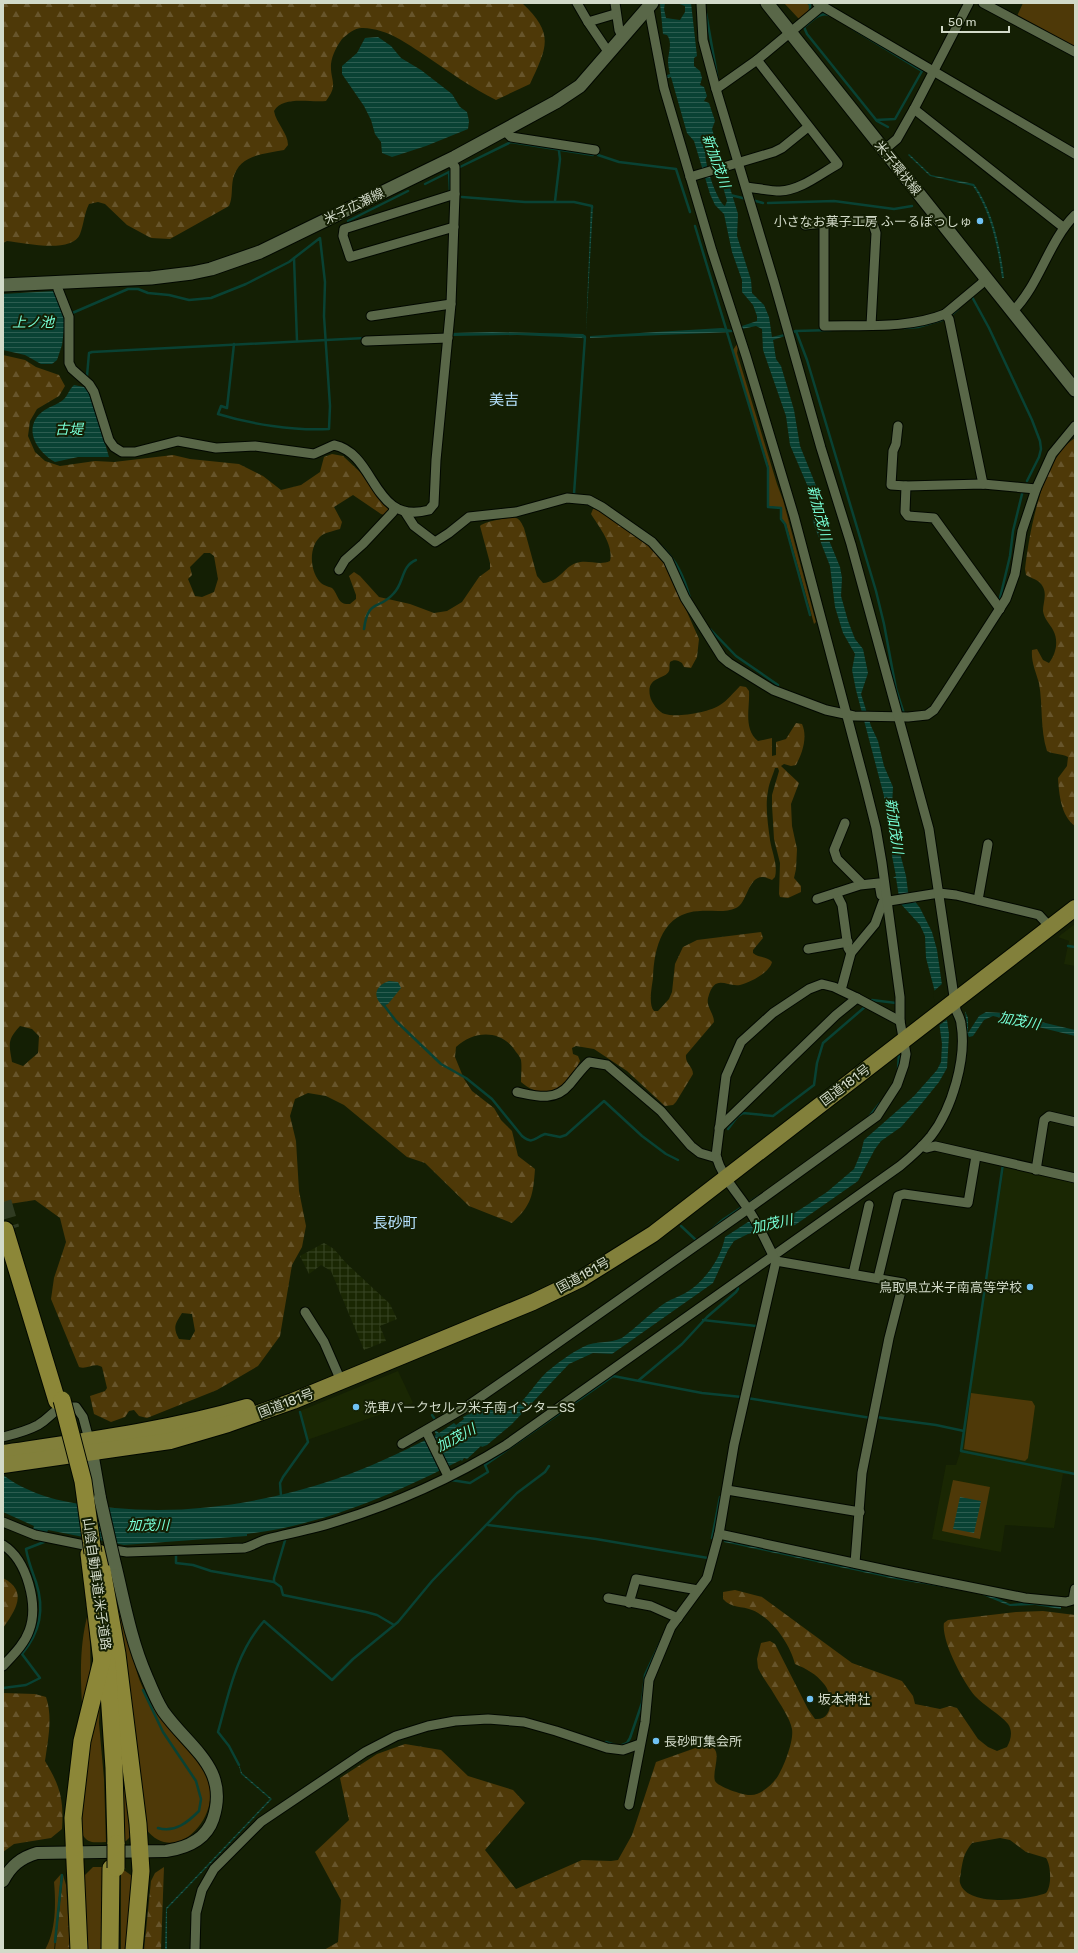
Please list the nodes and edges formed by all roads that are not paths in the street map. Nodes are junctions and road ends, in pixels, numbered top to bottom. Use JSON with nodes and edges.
{"nodes":[{"id":1,"x":577,"y":3,"type":"edge"},
{"id":2,"x":614,"y":3,"type":"edge"},
{"id":3,"x":701,"y":3,"type":"edge"},
{"id":4,"x":766,"y":3,"type":"edge"},
{"id":5,"x":969,"y":3,"type":"edge"},
{"id":6,"x":983,"y":3,"type":"edge"},
{"id":7,"x":650,"y":4,"type":"edge"},
{"id":8,"x":820,"y":4,"type":"edge"},
{"id":9,"x":615,"y":14,"type":"junction"},
{"id":10,"x":588,"y":22,"type":"junction"},
{"id":11,"x":790,"y":34,"type":"junction"},
{"id":12,"x":623,"y":38,"type":"junction"},
{"id":13,"x":1075,"y":52,"type":"edge"},
{"id":14,"x":609,"y":53,"type":"junction"},
{"id":15,"x":757,"y":60,"type":"junction"},
{"id":16,"x":935,"y":71,"type":"junction"},
{"id":17,"x":716,"y":89,"type":"junction"},
{"id":18,"x":914,"y":109,"type":"junction"},
{"id":19,"x":808,"y":127,"type":"junction"},
{"id":20,"x":504,"y":131,"type":"junction"},
{"id":21,"x":595,"y":150,"type":"dead end"},
{"id":22,"x":884,"y":150,"type":"junction"},
{"id":23,"x":1075,"y":154,"type":"edge"},
{"id":24,"x":449,"y":160,"type":"junction"},
{"id":25,"x":738,"y":163,"type":"junction"},
{"id":26,"x":692,"y":176,"type":"junction"},
{"id":27,"x":746,"y":187,"type":"junction"},
{"id":28,"x":456,"y":194,"type":"junction"},
{"id":29,"x":1075,"y":214,"type":"edge"},
{"id":30,"x":824,"y":223,"type":"junction"},
{"id":31,"x":805,"y":225,"type":"dead end"},
{"id":32,"x":454,"y":227,"type":"junction"},
{"id":33,"x":1063,"y":227,"type":"junction"},
{"id":34,"x":986,"y":277,"type":"junction"},
{"id":35,"x":57,"y":282,"type":"junction"},
{"id":36,"x":3,"y":285,"type":"edge"},
{"id":37,"x":451,"y":304,"type":"junction"},
{"id":38,"x":1012,"y":311,"type":"junction"},
{"id":39,"x":946,"y":314,"type":"junction"},
{"id":40,"x":371,"y":316,"type":"dead end"},
{"id":41,"x":871,"y":325,"type":"junction"},
{"id":42,"x":448,"y":338,"type":"junction"},
{"id":43,"x":366,"y":341,"type":"dead end"},
{"id":44,"x":1075,"y":390,"type":"edge"},
{"id":45,"x":898,"y":426,"type":"dead end"},
{"id":46,"x":1075,"y":426,"type":"edge"},
{"id":47,"x":983,"y":484,"type":"junction"},
{"id":48,"x":906,"y":486,"type":"junction"},
{"id":49,"x":1036,"y":489,"type":"junction"},
{"id":50,"x":394,"y":508,"type":"junction"},
{"id":51,"x":406,"y":512,"type":"junction"},
{"id":52,"x":339,"y":570,"type":"dead end"},
{"id":53,"x":1000,"y":609,"type":"junction"},
{"id":54,"x":851,"y":715,"type":"junction"},
{"id":55,"x":895,"y":717,"type":"junction"},
{"id":56,"x":845,"y":823,"type":"dead end"},
{"id":57,"x":988,"y":844,"type":"dead end"},
{"id":58,"x":862,"y":884,"type":"junction"},
{"id":59,"x":836,"y":893,"type":"junction"},
{"id":60,"x":937,"y":894,"type":"junction"},
{"id":61,"x":1075,"y":897,"type":"edge"},
{"id":62,"x":817,"y":899,"type":"dead end"},
{"id":63,"x":978,"y":900,"type":"junction"},
{"id":64,"x":887,"y":902,"type":"junction"},
{"id":65,"x":1075,"y":908,"type":"edge"},
{"id":66,"x":1047,"y":924,"type":"junction"},
{"id":67,"x":848,"y":942,"type":"junction"},
{"id":68,"x":808,"y":949,"type":"dead end"},
{"id":69,"x":851,"y":953,"type":"junction"},
{"id":70,"x":841,"y":990,"type":"junction"},
{"id":71,"x":857,"y":998,"type":"junction"},
{"id":72,"x":952,"y":998,"type":"junction"},
{"id":73,"x":902,"y":1032,"type":"junction"},
{"id":74,"x":517,"y":1092,"type":"dead end"},
{"id":75,"x":1075,"y":1122,"type":"edge"},
{"id":76,"x":719,"y":1128,"type":"junction"},
{"id":77,"x":922,"y":1146,"type":"junction"},
{"id":78,"x":976,"y":1156,"type":"junction"},
{"id":79,"x":721,"y":1168,"type":"junction"},
{"id":80,"x":1036,"y":1170,"type":"junction"},
{"id":81,"x":1075,"y":1178,"type":"edge"},
{"id":82,"x":869,"y":1205,"type":"dead end"},
{"id":83,"x":749,"y":1211,"type":"junction"},
{"id":84,"x":8,"y":1230,"type":"tunnel mouth"},
{"id":85,"x":774,"y":1256,"type":"junction"},
{"id":86,"x":853,"y":1274,"type":"junction"},
{"id":87,"x":878,"y":1278,"type":"junction"},
{"id":88,"x":305,"y":1312,"type":"dead end"},
{"id":89,"x":339,"y":1378,"type":"junction"},
{"id":90,"x":60,"y":1400,"type":"junction"},
{"id":91,"x":428,"y":1435,"type":"junction"},
{"id":92,"x":3,"y":1437,"type":"edge"},
{"id":93,"x":402,"y":1444,"type":"dead end"},
{"id":94,"x":90,"y":1445,"type":"junction"},
{"id":95,"x":7,"y":1459,"type":"edge"},
{"id":96,"x":447,"y":1474,"type":"junction"},
{"id":97,"x":727,"y":1490,"type":"junction"},
{"id":98,"x":860,"y":1512,"type":"junction"},
{"id":99,"x":3,"y":1522,"type":"edge"},
{"id":100,"x":719,"y":1534,"type":"junction"},
{"id":101,"x":3,"y":1545,"type":"edge"},
{"id":102,"x":94,"y":1553,"type":"junction"},
{"id":103,"x":855,"y":1563,"type":"junction"},
{"id":104,"x":1075,"y":1589,"type":"edge"},
{"id":105,"x":698,"y":1590,"type":"junction"},
{"id":106,"x":608,"y":1598,"type":"dead end"},
{"id":107,"x":629,"y":1603,"type":"junction"},
{"id":108,"x":678,"y":1618,"type":"junction"},
{"id":109,"x":102,"y":1660,"type":"junction"},
{"id":110,"x":3,"y":1666,"type":"edge"},
{"id":111,"x":640,"y":1744,"type":"junction"},
{"id":112,"x":629,"y":1805,"type":"dead end"},
{"id":113,"x":114,"y":1844,"type":"junction"},
{"id":114,"x":141,"y":1852,"type":"junction"},
{"id":115,"x":74,"y":1853,"type":"junction"},
{"id":116,"x":113,"y":1868,"type":"junction"},
{"id":117,"x":3,"y":1882,"type":"edge"},
{"id":118,"x":79,"y":1950,"type":"edge"},
{"id":119,"x":110,"y":1950,"type":"edge"},
{"id":120,"x":115,"y":1950,"type":"edge"},
{"id":121,"x":134,"y":1950,"type":"edge"},
{"id":122,"x":195,"y":1950,"type":"edge"}],
"edges":[{"from":1,"to":10,"type":"street"},
{"from":2,"to":9,"type":"street"},
{"from":3,"to":17,"type":"street"},
{"from":4,"to":11,"type":"main road","name":"米子環状線"},
{"from":5,"to":16,"type":"street"},
{"from":6,"to":13,"type":"street"},
{"from":7,"to":12,"type":"main road","name":"米子広瀬線"},
{"from":7,"to":26,"type":"street"},
{"from":8,"to":11,"type":"street"},
{"from":8,"to":16,"type":"street"},
{"from":9,"to":10,"type":"street"},
{"from":9,"to":12,"type":"street"},
{"from":10,"to":14,"type":"street"},
{"from":11,"to":15,"type":"street"},
{"from":11,"to":22,"type":"main road","name":"米子環状線"},
{"from":12,"to":14,"type":"main road","name":"米子広瀬線"},
{"from":14,"to":20,"type":"main road","name":"米子広瀬線"},
{"from":15,"to":17,"type":"street"},
{"from":15,"to":19,"type":"street"},
{"from":16,"to":18,"type":"street"},
{"from":16,"to":23,"type":"street"},
{"from":17,"to":25,"type":"street"},
{"from":18,"to":22,"type":"street"},
{"from":18,"to":33,"type":"street"},
{"from":19,"to":25,"type":"street"},
{"from":19,"to":27,"type":"street"},
{"from":20,"to":21,"type":"street"},
{"from":20,"to":24,"type":"main road","name":"米子広瀬線"},
{"from":22,"to":34,"type":"main road","name":"米子環状線"},
{"from":24,"to":28,"type":"street"},
{"from":24,"to":35,"type":"main road","name":"米子広瀬線"},
{"from":25,"to":26,"type":"street"},
{"from":25,"to":27,"type":"street"},
{"from":26,"to":54,"type":"street"},
{"from":27,"to":55,"type":"street"},
{"from":28,"to":32,"type":"street"},
{"from":28,"to":32,"type":"street"},
{"from":29,"to":33,"type":"street"},
{"from":30,"to":31,"type":"street"},
{"from":30,"to":41,"type":"street"},
{"from":30,"to":41,"type":"street"},
{"from":32,"to":37,"type":"street"},
{"from":33,"to":38,"type":"street"},
{"from":34,"to":38,"type":"main road","name":"米子環状線"},
{"from":34,"to":39,"type":"street"},
{"from":35,"to":36,"type":"main road","name":"米子広瀬線"},
{"from":35,"to":50,"type":"street"},
{"from":37,"to":40,"type":"street"},
{"from":37,"to":42,"type":"street"},
{"from":38,"to":44,"type":"main road","name":"米子環状線"},
{"from":39,"to":41,"type":"street"},
{"from":39,"to":47,"type":"street"},
{"from":42,"to":43,"type":"street"},
{"from":42,"to":51,"type":"street"},
{"from":45,"to":48,"type":"street"},
{"from":46,"to":49,"type":"street"},
{"from":47,"to":48,"type":"street"},
{"from":47,"to":49,"type":"street"},
{"from":48,"to":53,"type":"street"},
{"from":49,"to":53,"type":"street"},
{"from":50,"to":51,"type":"street"},
{"from":50,"to":52,"type":"street"},
{"from":51,"to":54,"type":"street"},
{"from":53,"to":55,"type":"street"},
{"from":54,"to":55,"type":"street"},
{"from":54,"to":64,"type":"street"},
{"from":55,"to":60,"type":"street"},
{"from":56,"to":58,"type":"street"},
{"from":57,"to":63,"type":"street"},
{"from":58,"to":59,"type":"street"},
{"from":58,"to":64,"type":"street"},
{"from":59,"to":62,"type":"street"},
{"from":59,"to":67,"type":"street"},
{"from":60,"to":63,"type":"street"},
{"from":60,"to":64,"type":"street"},
{"from":60,"to":72,"type":"street"},
{"from":61,"to":66,"type":"highway","name":"国道181号"},
{"from":63,"to":66,"type":"street"},
{"from":64,"to":69,"type":"street"},
{"from":64,"to":73,"type":"street"},
{"from":65,"to":66,"type":"highway","name":"国道181号"},
{"from":66,"to":72,"type":"highway","name":"国道181号"},
{"from":67,"to":68,"type":"street"},
{"from":67,"to":69,"type":"street"},
{"from":69,"to":70,"type":"street"},
{"from":70,"to":71,"type":"street"},
{"from":70,"to":76,"type":"street"},
{"from":71,"to":73,"type":"street"},
{"from":71,"to":76,"type":"street"},
{"from":72,"to":73,"type":"highway","name":"国道181号"},
{"from":72,"to":77,"type":"street"},
{"from":73,"to":79,"type":"highway","name":"国道181号"},
{"from":73,"to":83,"type":"street"},
{"from":74,"to":79,"type":"street"},
{"from":75,"to":80,"type":"street"},
{"from":76,"to":79,"type":"street"},
{"from":77,"to":78,"type":"street"},
{"from":77,"to":85,"type":"street"},
{"from":78,"to":80,"type":"street"},
{"from":78,"to":87,"type":"street"},
{"from":79,"to":83,"type":"street"},
{"from":79,"to":89,"type":"highway","name":"国道181号"},
{"from":80,"to":81,"type":"street"},
{"from":82,"to":86,"type":"street"},
{"from":83,"to":85,"type":"street"},
{"from":83,"to":91,"type":"street"},
{"from":84,"to":90,"type":"highway","name":"山陰自動車道;米子道路"},
{"from":85,"to":86,"type":"street"},
{"from":85,"to":96,"type":"street"},
{"from":85,"to":97,"type":"street"},
{"from":86,"to":87,"type":"street"},
{"from":87,"to":98,"type":"street"},
{"from":88,"to":89,"type":"street"},
{"from":89,"to":94,"type":"highway","name":"国道181号"},
{"from":90,"to":102,"type":"highway","name":"山陰自動車道;米子道路"},
{"from":90,"to":102,"type":"highway","name":"山陰自動車道;米子道路","bridge":true},
{"from":91,"to":93,"type":"street"},
{"from":91,"to":96,"type":"street"},
{"from":92,"to":94,"type":"street"},
{"from":94,"to":95,"type":"highway","name":"国道181号"},
{"from":94,"to":114,"type":"street","bridge":true},
{"from":96,"to":99,"type":"street"},
{"from":97,"to":98,"type":"street"},
{"from":97,"to":100,"type":"street"},
{"from":98,"to":103,"type":"street"},
{"from":100,"to":103,"type":"street"},
{"from":100,"to":105,"type":"street"},
{"from":101,"to":110,"type":"street"},
{"from":102,"to":109,"type":"highway","name":"山陰自動車道;米子道路"},
{"from":102,"to":113,"type":"highway","name":"山陰自動車道;米子道路"},
{"from":102,"to":114,"type":"highway"},
{"from":103,"to":104,"type":"street"},
{"from":105,"to":107,"type":"street"},
{"from":105,"to":108,"type":"street"},
{"from":106,"to":107,"type":"street"},
{"from":107,"to":108,"type":"street"},
{"from":108,"to":111,"type":"street"},
{"from":109,"to":113,"type":"highway","name":"山陰自動車道;米子道路"},
{"from":109,"to":115,"type":"highway"},
{"from":111,"to":112,"type":"street"},
{"from":111,"to":122,"type":"street"},
{"from":113,"to":116,"type":"highway","name":"山陰自動車道;米子道路","bridge":true},
{"from":114,"to":115,"type":"street"},
{"from":114,"to":121,"type":"highway"},
{"from":115,"to":117,"type":"street"},
{"from":115,"to":118,"type":"highway"},
{"from":116,"to":119,"type":"highway","name":"山陰自動車道;米子道路"},
{"from":116,"to":120,"type":"highway","name":"山陰自動車道;米子道路"}]}
